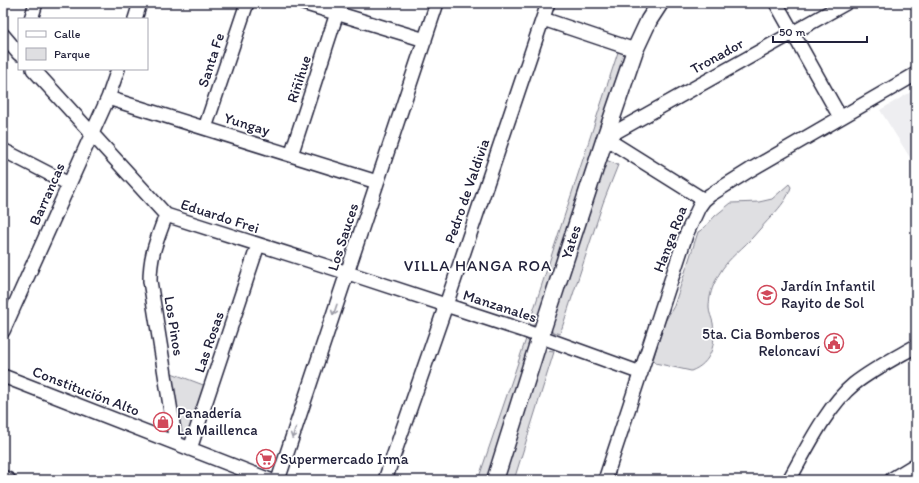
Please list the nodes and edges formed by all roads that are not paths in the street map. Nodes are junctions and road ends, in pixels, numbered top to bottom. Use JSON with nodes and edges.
{"nodes":[{"id":1,"x":36,"y":3,"type":"edge"},
{"id":2,"x":140,"y":3,"type":"edge"},
{"id":3,"x":247,"y":3,"type":"edge"},
{"id":4,"x":303,"y":3,"type":"edge"},
{"id":5,"x":437,"y":3,"type":"edge"},
{"id":6,"x":548,"y":3,"type":"edge"},
{"id":7,"x":660,"y":3,"type":"edge"},
{"id":8,"x":776,"y":3,"type":"edge"},
{"id":9,"x":846,"y":3,"type":"edge"},
{"id":10,"x":337,"y":13,"type":"junction"},
{"id":11,"x":31,"y":18,"type":"edge"},
{"id":12,"x":135,"y":18,"type":"edge"},
{"id":13,"x":542,"y":19,"type":"junction"},
{"id":14,"x":792,"y":32,"type":"junction"},
{"id":15,"x":3,"y":35,"type":"edge"},
{"id":16,"x":425,"y":40,"type":"junction"},
{"id":17,"x":635,"y":50,"type":"junction"},
{"id":18,"x":18,"y":53,"type":"edge"},
{"id":19,"x":34,"y":70,"type":"edge"},
{"id":20,"x":118,"y":70,"type":"edge"},
{"id":21,"x":916,"y":74,"type":"edge"},
{"id":22,"x":108,"y":98,"type":"junction"},
{"id":23,"x":840,"y":117,"type":"junction"},
{"id":24,"x":206,"y":128,"type":"junction"},
{"id":25,"x":91,"y":132,"type":"junction"},
{"id":26,"x":605,"y":138,"type":"junction"},
{"id":27,"x":3,"y":150,"type":"edge"},
{"id":28,"x":291,"y":155,"type":"junction"},
{"id":29,"x":377,"y":182,"type":"junction"},
{"id":30,"x":69,"y":184,"type":"junction"},
{"id":31,"x":704,"y":200,"type":"junction"},
{"id":32,"x":166,"y":215,"type":"junction"},
{"id":33,"x":258,"y":245,"type":"junction"},
{"id":34,"x":348,"y":273,"type":"junction"},
{"id":35,"x":446,"y":305,"type":"junction"},
{"id":36,"x":3,"y":331,"type":"edge"},
{"id":37,"x":540,"y":337,"type":"junction"},
{"id":38,"x":916,"y":346,"type":"edge"},
{"id":39,"x":641,"y":373,"type":"junction"},
{"id":40,"x":3,"y":376,"type":"edge"},
{"id":41,"x":176,"y":444,"type":"junction"},
{"id":42,"x":190,"y":449,"type":"junction"},
{"id":43,"x":916,"y":466,"type":"edge"},
{"id":44,"x":3,"y":477,"type":"edge"},
{"id":45,"x":9,"y":480,"type":"edge"},
{"id":46,"x":270,"y":480,"type":"edge"},
{"id":47,"x":278,"y":480,"type":"edge"},
{"id":48,"x":385,"y":480,"type":"edge"},
{"id":49,"x":495,"y":480,"type":"edge"},
{"id":50,"x":605,"y":480,"type":"edge"},
{"id":51,"x":789,"y":480,"type":"edge"},
{"id":52,"x":893,"y":480,"type":"edge"}],
"edges":[{"from":1,"to":11,"type":"street"},
{"from":2,"to":12,"type":"street"},
{"from":3,"to":24,"type":"street","name":"Santa Fe"},
{"from":4,"to":10,"type":"street"},
{"from":5,"to":16,"type":"street","name":"Los Sauces"},
{"from":6,"to":13,"type":"street","name":"Pedro de Valdivia"},
{"from":7,"to":17,"type":"main road","name":"Yates"},
{"from":8,"to":14,"type":"street"},
{"from":9,"to":14,"type":"street","name":"Tronador"},
{"from":10,"to":16,"type":"street"},
{"from":10,"to":28,"type":"street","name":"Riñihue"},
{"from":13,"to":17,"type":"street"},
{"from":13,"to":35,"type":"street","name":"Pedro de Valdivia"},
{"from":14,"to":23,"type":"street"},
{"from":14,"to":26,"type":"street","name":"Tronador"},
{"from":15,"to":18,"type":"street"},
{"from":16,"to":29,"type":"street","name":"Los Sauces"},
{"from":17,"to":26,"type":"main road","name":"Yates"},
{"from":19,"to":25,"type":"street","name":"Eduardo Frei"},
{"from":20,"to":22,"type":"street","name":"Barrancas"},
{"from":21,"to":23,"type":"street","name":"Hanga Roa"},
{"from":22,"to":24,"type":"street","name":"Yungay"},
{"from":22,"to":25,"type":"street","name":"Barrancas"},
{"from":23,"to":31,"type":"street","name":"Hanga Roa"},
{"from":24,"to":28,"type":"street","name":"Yungay"},
{"from":25,"to":30,"type":"street","name":"Barrancas"},
{"from":25,"to":32,"type":"street","name":"Eduardo Frei"},
{"from":26,"to":31,"type":"street"},
{"from":26,"to":37,"type":"main road","name":"Yates"},
{"from":27,"to":30,"type":"street"},
{"from":28,"to":29,"type":"street","name":"Yungay"},
{"from":29,"to":34,"type":"street","name":"Los Sauces"},
{"from":30,"to":36,"type":"street","name":"Barrancas"},
{"from":31,"to":39,"type":"street","name":"Hanga Roa"},
{"from":32,"to":33,"type":"street","name":"Eduardo Frei"},
{"from":32,"to":41,"type":"street","name":"Los Pinos"},
{"from":33,"to":34,"type":"street","name":"Eduardo Frei"},
{"from":33,"to":42,"type":"street","name":"Las Rosas"},
{"from":34,"to":35,"type":"street","name":"Manzanales"},
{"from":34,"to":47,"type":"street","name":"Los Sauces","one_way":true},
{"from":35,"to":37,"type":"street","name":"Manzanales"},
{"from":35,"to":48,"type":"street","name":"Pedro de Valdivia"},
{"from":37,"to":39,"type":"street","name":"Manzanales"},
{"from":37,"to":49,"type":"main road","name":"Yates"},
{"from":38,"to":51,"type":"street"},
{"from":39,"to":50,"type":"street","name":"Hanga Roa"},
{"from":40,"to":41,"type":"street","name":"Constitución Alto"},
{"from":41,"to":42,"type":"street","name":"Constitución Alto"},
{"from":42,"to":46,"type":"street","name":"Constitución Alto"},
{"from":43,"to":52,"type":"main road"},
{"from":44,"to":45,"type":"street"}]}
